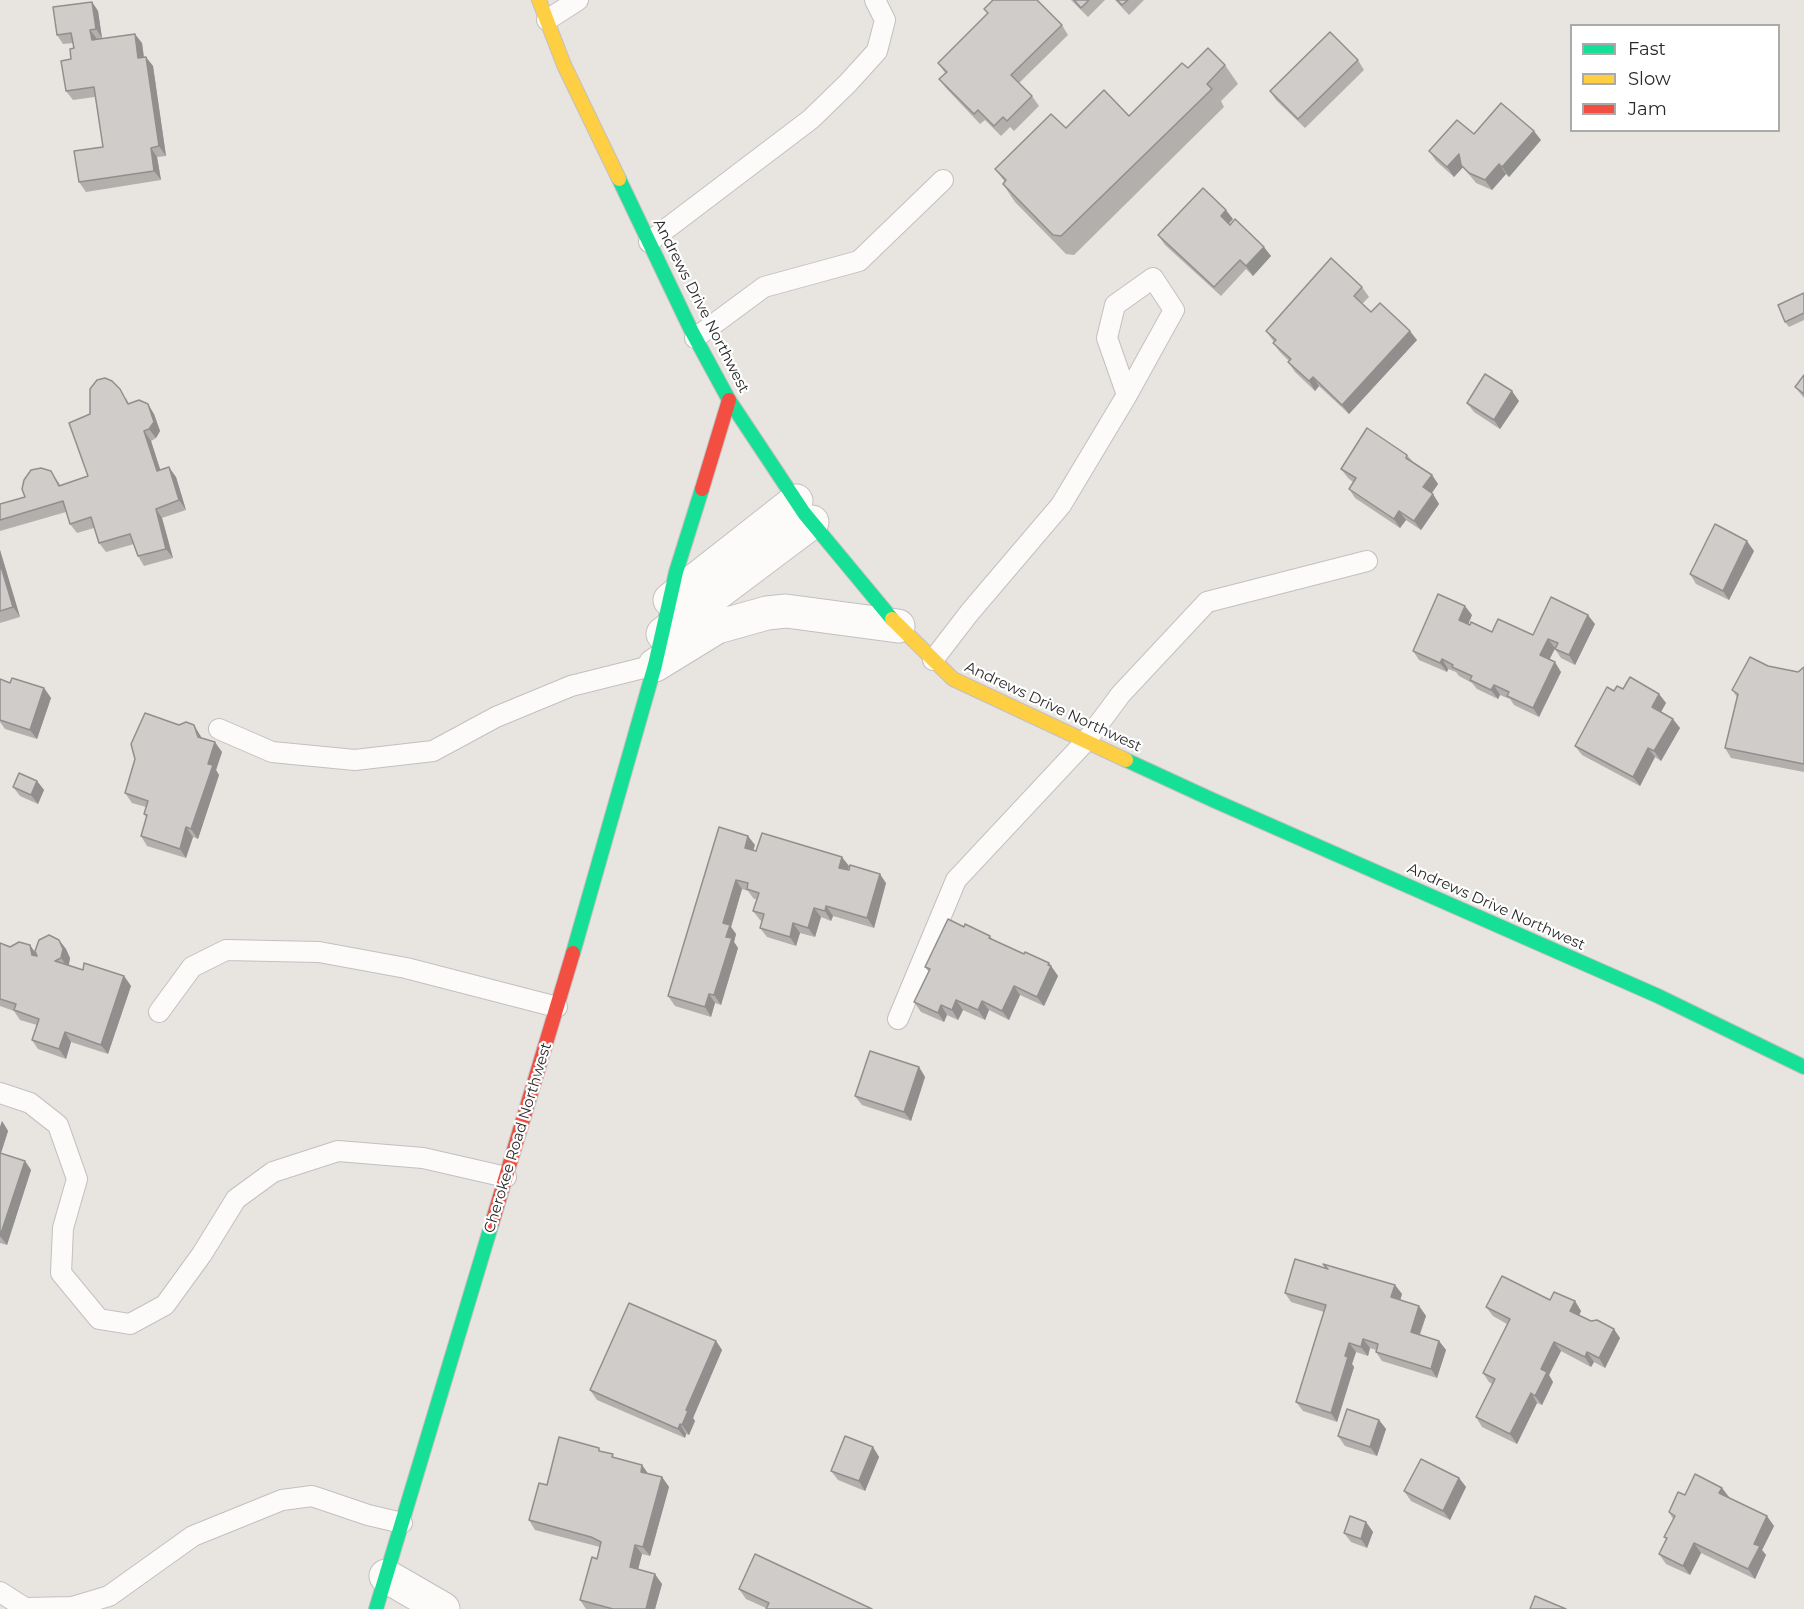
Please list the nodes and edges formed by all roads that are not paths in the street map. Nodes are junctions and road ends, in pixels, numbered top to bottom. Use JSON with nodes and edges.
{"nodes":[{"id":1,"x":539,"y":0,"type":"edge"},
{"id":2,"x":579,"y":0,"type":"edge"},
{"id":3,"x":874,"y":0,"type":"edge"},
{"id":4,"x":547,"y":20,"type":"junction"},
{"id":5,"x":943,"y":180,"type":"dead end"},
{"id":6,"x":649,"y":242,"type":"junction"},
{"id":7,"x":695,"y":338,"type":"junction"},
{"id":8,"x":1127,"y":395,"type":"junction"},
{"id":9,"x":729,"y":400,"type":"junction"},
{"id":10,"x":804,"y":512,"type":"junction"},
{"id":11,"x":1367,"y":561,"type":"dead end"},
{"id":12,"x":670,"y":600,"type":"junction"},
{"id":13,"x":898,"y":626,"type":"junction"},
{"id":14,"x":663,"y":634,"type":"junction"},
{"id":15,"x":933,"y":660,"type":"junction"},
{"id":16,"x":655,"y":665,"type":"junction"},
{"id":17,"x":219,"y":729,"type":"dead end"},
{"id":18,"x":1086,"y":741,"type":"junction"},
{"id":19,"x":557,"y":1008,"type":"junction"},
{"id":20,"x":159,"y":1012,"type":"dead end"},
{"id":21,"x":898,"y":1019,"type":"dead end"},
{"id":22,"x":1804,"y":1067,"type":"edge"},
{"id":23,"x":0,"y":1093,"type":"edge"},
{"id":24,"x":506,"y":1177,"type":"junction"},
{"id":25,"x":402,"y":1523,"type":"junction"},
{"id":26,"x":386,"y":1576,"type":"junction"},
{"id":27,"x":0,"y":1592,"type":"edge"},
{"id":28,"x":376,"y":1609,"type":"edge"},
{"id":29,"x":443,"y":1609,"type":"edge"}],
"edges":[{"from":1,"to":4,"type":"street","name":"Andrews Drive Northwest"},
{"from":2,"to":4,"type":"lane"},
{"from":3,"to":6,"type":"lane"},
{"from":4,"to":6,"type":"street","name":"Andrews Drive Northwest"},
{"from":5,"to":7,"type":"lane"},
{"from":6,"to":7,"type":"street","name":"Andrews Drive Northwest"},
{"from":7,"to":9,"type":"street","name":"Andrews Drive Northwest"},
{"from":8,"to":8,"type":"lane"},
{"from":8,"to":15,"type":"lane"},
{"from":9,"to":10,"type":"street","name":"Andrews Drive Northwest"},
{"from":9,"to":12,"type":"street","name":"Cherokee Road Northwest"},
{"from":10,"to":12,"type":"street"},
{"from":10,"to":13,"type":"street","name":"Andrews Drive Northwest"},
{"from":10,"to":14,"type":"street"},
{"from":11,"to":18,"type":"lane"},
{"from":12,"to":14,"type":"street","name":"Cherokee Road Northwest"},
{"from":13,"to":15,"type":"street","name":"Andrews Drive Northwest"},
{"from":13,"to":16,"type":"street"},
{"from":14,"to":16,"type":"street","name":"Cherokee Road Northwest"},
{"from":15,"to":18,"type":"street","name":"Andrews Drive Northwest"},
{"from":16,"to":17,"type":"lane"},
{"from":16,"to":19,"type":"street","name":"Cherokee Road Northwest"},
{"from":18,"to":21,"type":"lane"},
{"from":18,"to":22,"type":"street","name":"Andrews Drive Northwest"},
{"from":19,"to":20,"type":"lane"},
{"from":19,"to":24,"type":"street","name":"Cherokee Road Northwest"},
{"from":23,"to":24,"type":"lane"},
{"from":24,"to":25,"type":"street","name":"Cherokee Road Northwest"},
{"from":25,"to":26,"type":"street","name":"Cherokee Road Northwest"},
{"from":25,"to":27,"type":"lane"},
{"from":26,"to":28,"type":"street","name":"Cherokee Road Northwest"},
{"from":26,"to":29,"type":"street"}]}
